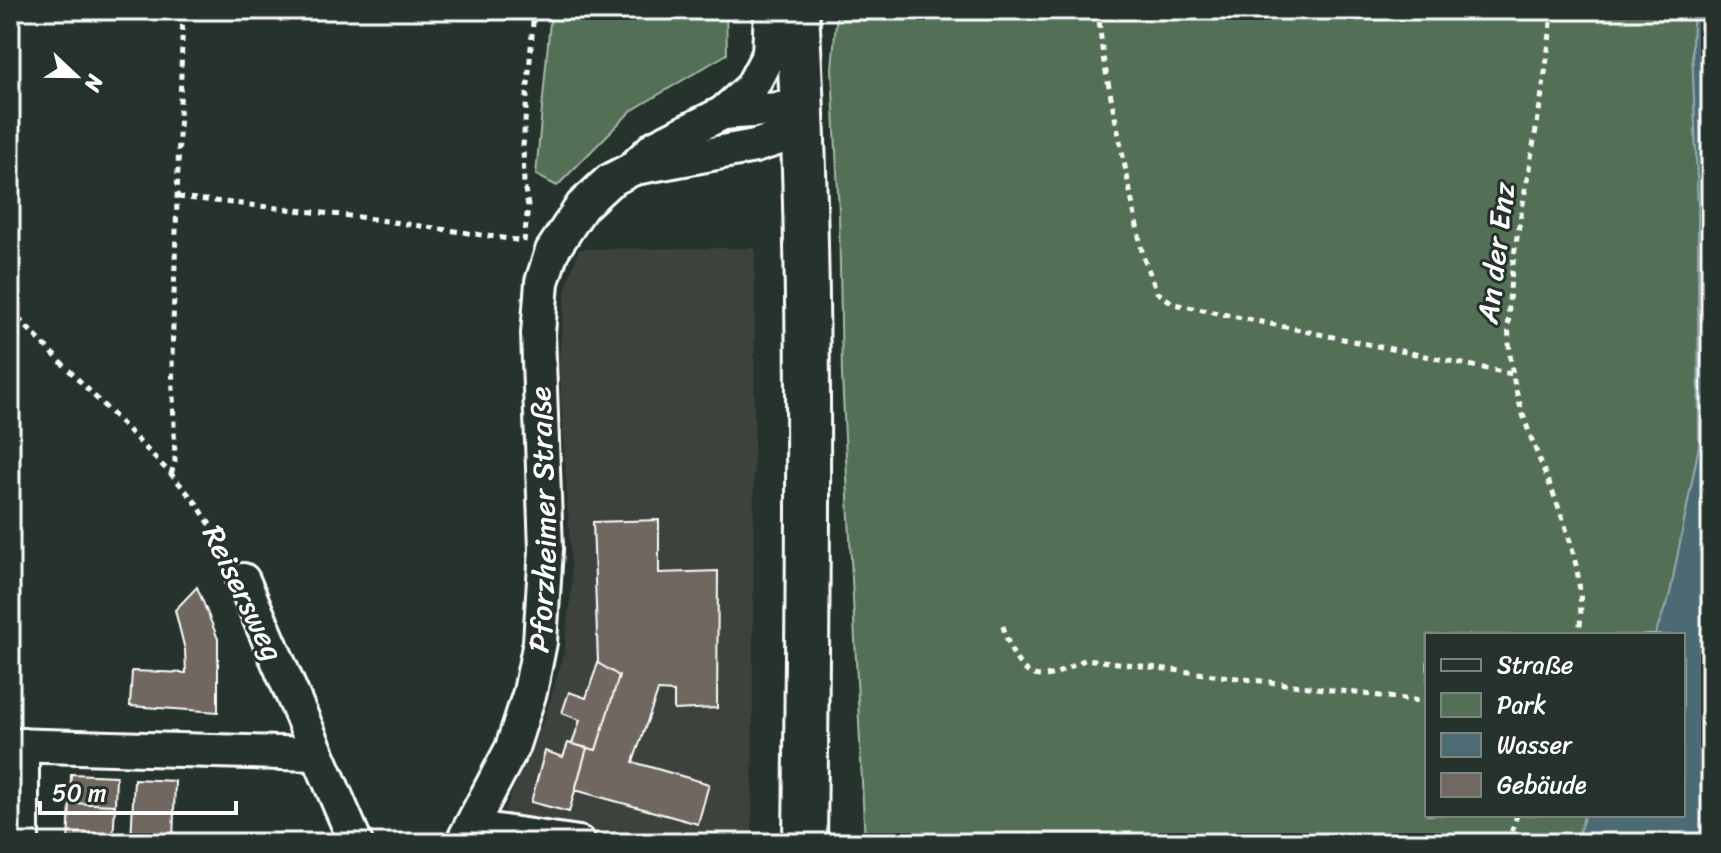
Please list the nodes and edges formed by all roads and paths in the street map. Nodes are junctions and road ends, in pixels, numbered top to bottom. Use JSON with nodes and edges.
{"nodes":[{"id":1,"x":183,"y":10,"type":"edge"},
{"id":2,"x":534,"y":10,"type":"edge"},
{"id":3,"x":771,"y":10,"type":"edge"},
{"id":4,"x":797,"y":10,"type":"edge"},
{"id":5,"x":1098,"y":10,"type":"edge"},
{"id":6,"x":1552,"y":10,"type":"edge"},
{"id":7,"x":723,"y":113,"type":"junction"},
{"id":8,"x":803,"y":119,"type":"junction"},
{"id":9,"x":632,"y":169,"type":"junction"},
{"id":10,"x":178,"y":197,"type":"junction"},
{"id":11,"x":538,"y":246,"type":"junction"},
{"id":12,"x":10,"y":310,"type":"edge"},
{"id":13,"x":1512,"y":374,"type":"junction"},
{"id":14,"x":171,"y":474,"type":"junction"},
{"id":15,"x":243,"y":580,"type":"joint"},
{"id":16,"x":1003,"y":626,"type":"dead end"},
{"id":17,"x":1579,"y":633,"type":"edge"},
{"id":18,"x":1425,"y":702,"type":"edge"},
{"id":19,"x":16,"y":745,"type":"edge"},
{"id":20,"x":316,"y":754,"type":"junction"},
{"id":21,"x":1516,"y":817,"type":"edge"},
{"id":22,"x":468,"y":832,"type":"edge"},
{"id":23,"x":22,"y":843,"type":"edge"},
{"id":24,"x":356,"y":843,"type":"edge"},
{"id":25,"x":579,"y":843,"type":"edge"},
{"id":26,"x":805,"y":843,"type":"edge"},
{"id":27,"x":1508,"y":843,"type":"edge"}],
"edges":[{"from":1,"to":10,"type":"path"},
{"from":2,"to":11,"type":"path"},
{"from":3,"to":7,"type":"street","name":"Pforzheimer Straße"},
{"from":4,"to":8,"type":"main road"},
{"from":5,"to":13,"type":"path"},
{"from":6,"to":13,"type":"path","name":"An der Enz"},
{"from":7,"to":8,"type":"street","name":"Pforzheimer Straße"},
{"from":7,"to":9,"type":"street","name":"Pforzheimer Straße"},
{"from":8,"to":9,"type":"street","name":"Pforzheimer Straße"},
{"from":8,"to":26,"type":"main road"},
{"from":9,"to":11,"type":"street","name":"Pforzheimer Straße"},
{"from":10,"to":11,"type":"path"},
{"from":10,"to":14,"type":"path"},
{"from":11,"to":22,"type":"street","name":"Pforzheimer Straße"},
{"from":12,"to":14,"type":"path","name":"Reisersweg"},
{"from":13,"to":17,"type":"path","name":"An der Enz"},
{"from":14,"to":15,"type":"path","name":"Reisersweg"},
{"from":15,"to":20,"type":"street","name":"Reisersweg"},
{"from":16,"to":18,"type":"path"},
{"from":19,"to":20,"type":"street"},
{"from":19,"to":23,"type":"street"},
{"from":20,"to":24,"type":"street","name":"Reisersweg"},
{"from":21,"to":27,"type":"path"},
{"from":22,"to":25,"type":"street"}]}
